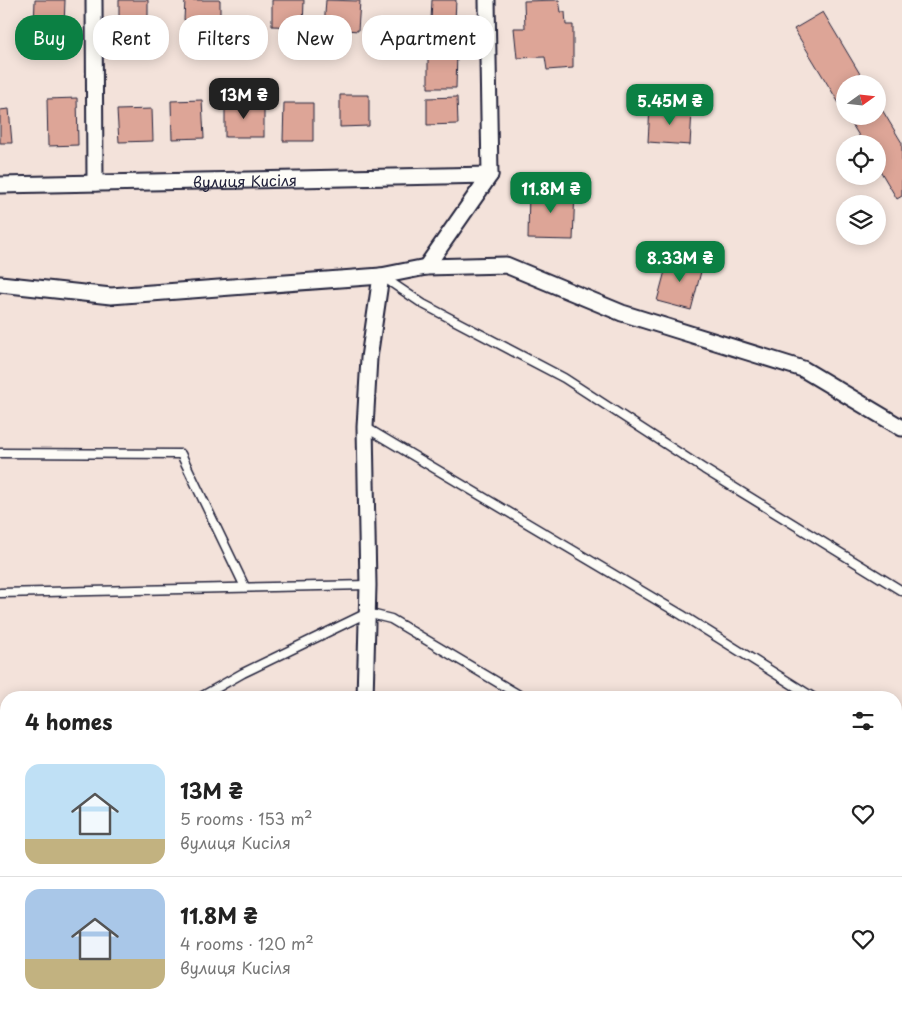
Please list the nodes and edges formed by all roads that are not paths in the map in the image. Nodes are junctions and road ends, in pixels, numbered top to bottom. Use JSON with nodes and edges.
{"nodes":[{"id":1,"x":94,"y":0,"type":"edge"},
{"id":2,"x":487,"y":0,"type":"edge"},
{"id":3,"x":490,"y":175,"type":"junction"},
{"id":4,"x":95,"y":183,"type":"junction"},
{"id":5,"x":0,"y":185,"type":"edge"},
{"id":6,"x":426,"y":267,"type":"junction"},
{"id":7,"x":381,"y":276,"type":"junction"},
{"id":8,"x":0,"y":284,"type":"edge"},
{"id":9,"x":365,"y":427,"type":"junction"},
{"id":10,"x":902,"y":428,"type":"edge"},
{"id":11,"x":0,"y":453,"type":"edge"},
{"id":12,"x":368,"y":585,"type":"junction"},
{"id":13,"x":245,"y":587,"type":"junction"},
{"id":14,"x":902,"y":591,"type":"edge"},
{"id":15,"x":0,"y":593,"type":"edge"},
{"id":16,"x":367,"y":614,"type":"junction"},
{"id":17,"x":211,"y":691,"type":"edge"},
{"id":18,"x":365,"y":691,"type":"edge"},
{"id":19,"x":512,"y":691,"type":"edge"},
{"id":20,"x":803,"y":691,"type":"edge"}],
"edges":[{"from":1,"to":4,"type":"street"},
{"from":2,"to":3,"type":"street"},
{"from":3,"to":4,"type":"street","name":"вулиця Кисіля"},
{"from":3,"to":6,"type":"street"},
{"from":4,"to":5,"type":"street","name":"вулиця Кисіля"},
{"from":6,"to":7,"type":"street"},
{"from":6,"to":10,"type":"street"},
{"from":7,"to":8,"type":"street"},
{"from":7,"to":9,"type":"street"},
{"from":7,"to":14,"type":"lane"},
{"from":9,"to":12,"type":"street"},
{"from":9,"to":20,"type":"lane"},
{"from":11,"to":13,"type":"lane"},
{"from":12,"to":13,"type":"lane"},
{"from":12,"to":16,"type":"street"},
{"from":13,"to":15,"type":"lane"},
{"from":16,"to":17,"type":"lane"},
{"from":16,"to":18,"type":"street"},
{"from":16,"to":19,"type":"lane"}]}
